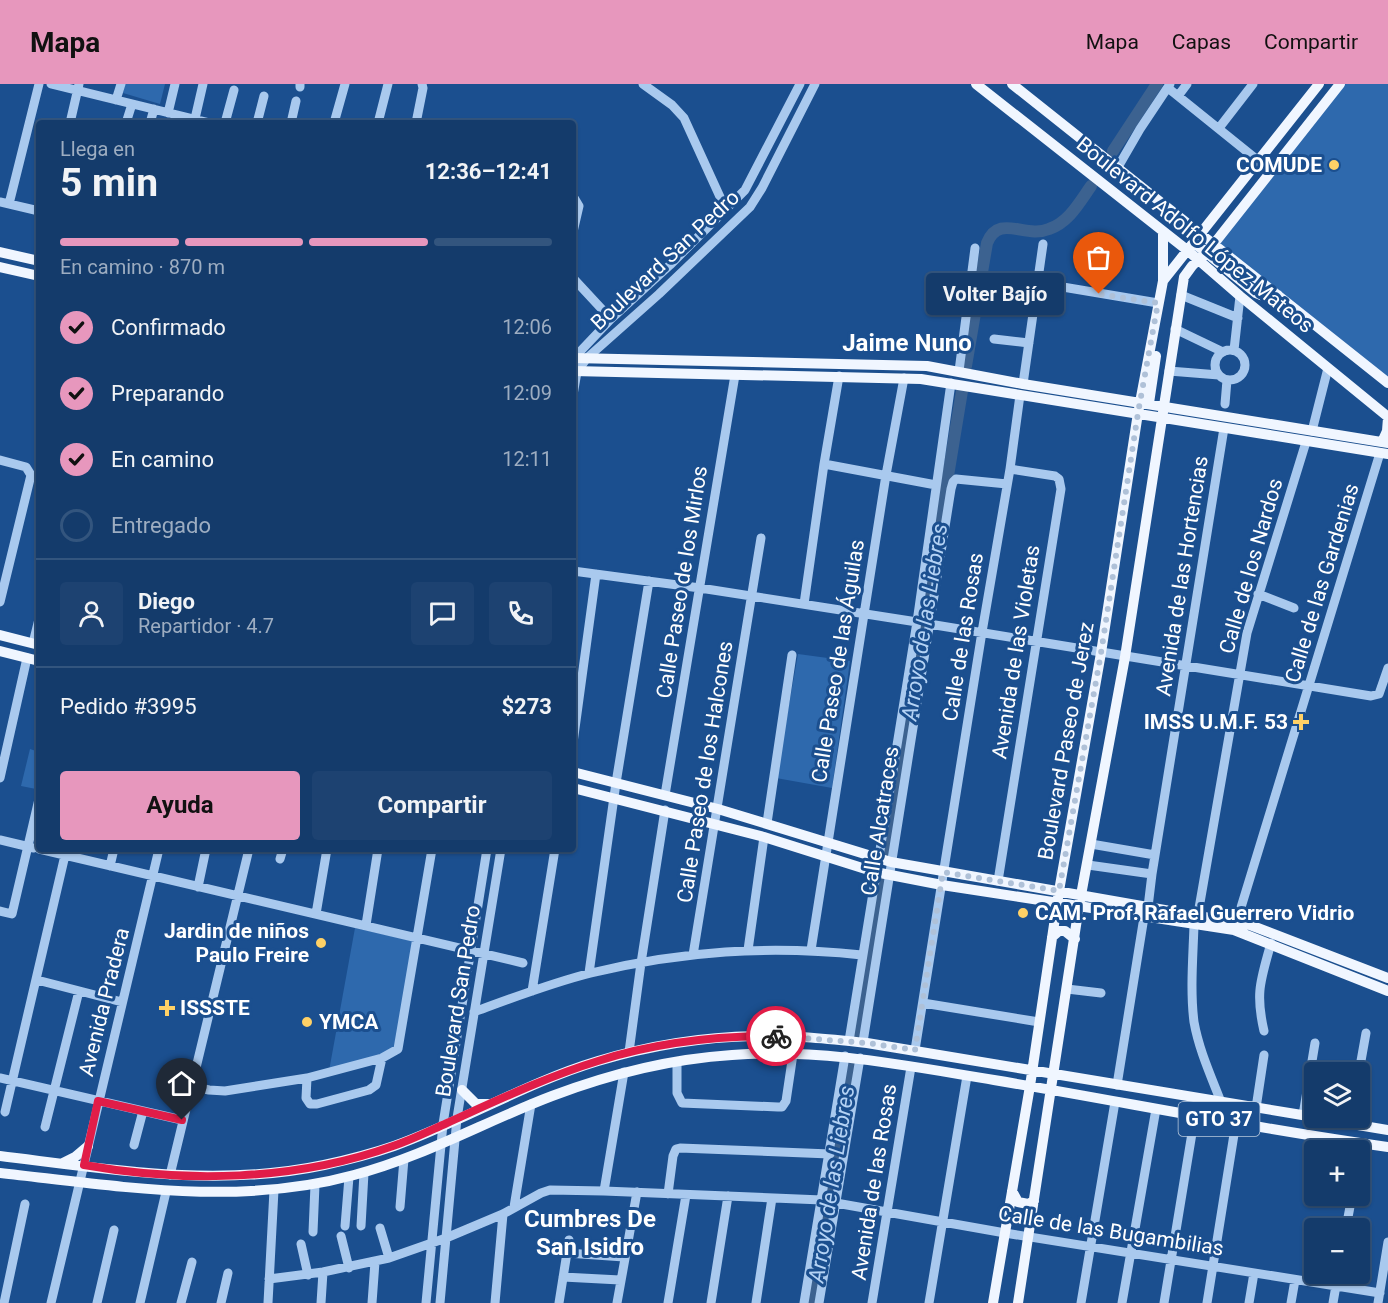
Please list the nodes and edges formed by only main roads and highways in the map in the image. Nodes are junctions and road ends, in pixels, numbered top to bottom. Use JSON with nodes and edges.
{"nodes":[{"id":1,"x":976,"y":84,"type":"edge"},
{"id":2,"x":1012,"y":84,"type":"edge"},
{"id":3,"x":1319,"y":84,"type":"edge"},
{"id":4,"x":1340,"y":84,"type":"edge"},
{"id":5,"x":1163,"y":231,"type":"junction"},
{"id":6,"x":1194,"y":242,"type":"junction"},
{"id":7,"x":0,"y":252,"type":"edge"},
{"id":8,"x":1206,"y":253,"type":"junction"},
{"id":9,"x":36,"y":260,"type":"edge"},
{"id":10,"x":0,"y":267,"type":"edge"},
{"id":11,"x":36,"y":275,"type":"edge"},
{"id":12,"x":1163,"y":281,"type":"junction"},
{"id":13,"x":1158,"y":306,"type":"junction"},
{"id":14,"x":1178,"y":308,"type":"junction"},
{"id":15,"x":1176,"y":329,"type":"junction"},
{"id":16,"x":1159,"y":330,"type":"junction"},
{"id":17,"x":576,"y":358,"type":"edge"},
{"id":18,"x":576,"y":371,"type":"edge"},
{"id":19,"x":1388,"y":383,"type":"edge"},
{"id":20,"x":1142,"y":406,"type":"junction"},
{"id":21,"x":1164,"y":406,"type":"junction"},
{"id":22,"x":1388,"y":417,"type":"edge"},
{"id":23,"x":1161,"y":418,"type":"junction"},
{"id":24,"x":1385,"y":448,"type":"edge"},
{"id":25,"x":0,"y":635,"type":"edge"},
{"id":26,"x":36,"y":644,"type":"edge"},
{"id":27,"x":0,"y":651,"type":"edge"},
{"id":28,"x":36,"y":660,"type":"edge"},
{"id":29,"x":576,"y":773,"type":"edge"},
{"id":30,"x":576,"y":789,"type":"edge"},
{"id":31,"x":1058,"y":897,"type":"junction"},
{"id":32,"x":1080,"y":900,"type":"junction"},
{"id":33,"x":1235,"y":926,"type":"junction"},
{"id":34,"x":1052,"y":937,"type":"junction"},
{"id":35,"x":1075,"y":939,"type":"junction"},
{"id":36,"x":1323,"y":952,"type":"junction"},
{"id":37,"x":1307,"y":958,"type":"junction"},
{"id":38,"x":1388,"y":978,"type":"edge"},
{"id":39,"x":1388,"y":991,"type":"edge"},
{"id":40,"x":1032,"y":1071,"type":"junction"},
{"id":41,"x":1053,"y":1075,"type":"junction"},
{"id":42,"x":1030,"y":1086,"type":"junction"},
{"id":43,"x":462,"y":1090,"type":"road end"},
{"id":44,"x":1050,"y":1090,"type":"junction"},
{"id":45,"x":495,"y":1103,"type":"junction"},
{"id":46,"x":1304,"y":1116,"type":"edge"},
{"id":47,"x":1370,"y":1125,"type":"edge"},
{"id":48,"x":1388,"y":1130,"type":"edge"},
{"id":49,"x":1322,"y":1140,"type":"edge"},
{"id":50,"x":88,"y":1146,"type":"road end"},
{"id":51,"x":1388,"y":1147,"type":"edge"},
{"id":52,"x":1370,"y":1148,"type":"edge"},
{"id":53,"x":0,"y":1156,"type":"edge"},
{"id":54,"x":62,"y":1163,"type":"junction"},
{"id":55,"x":0,"y":1173,"type":"edge"},
{"id":56,"x":1012,"y":1191,"type":"junction"},
{"id":57,"x":1034,"y":1201,"type":"junction"},
{"id":58,"x":993,"y":1303,"type":"edge"},
{"id":59,"x":1018,"y":1303,"type":"edge"}],
"edges":[{"from":1,"to":5,"type":"main road","name":"Boulevard Adolfo López Mateos"},
{"from":2,"to":6,"type":"main road","name":"Boulevard Adolfo López Mateos"},
{"from":3,"to":6,"type":"main road","name":"Boulevard Paseo de Jerez"},
{"from":4,"to":8,"type":"main road","name":"Boulevard Paseo de Jerez"},
{"from":5,"to":6,"type":"main road","name":"Boulevard Adolfo López Mateos"},
{"from":5,"to":12,"type":"main road"},
{"from":6,"to":8,"type":"main road","name":"Boulevard Adolfo López Mateos"},
{"from":6,"to":8,"type":"main road","name":"Boulevard Adolfo López Mateos"},
{"from":6,"to":12,"type":"main road","name":"Boulevard Paseo de Jerez"},
{"from":7,"to":9,"type":"main road"},
{"from":8,"to":14,"type":"main road","name":"Boulevard Paseo de Jerez"},
{"from":8,"to":19,"type":"main road","name":"Boulevard Adolfo López Mateos"},
{"from":8,"to":22,"type":"main road","name":"Boulevard Adolfo López Mateos"},
{"from":10,"to":11,"type":"main road"},
{"from":12,"to":13,"type":"main road","name":"Boulevard Paseo de Jerez"},
{"from":13,"to":14,"type":"main road"},
{"from":13,"to":16,"type":"main road"},
{"from":13,"to":20,"type":"main road","name":"Boulevard Paseo de Jerez"},
{"from":14,"to":15,"type":"main road","name":"Boulevard Paseo de Jerez"},
{"from":15,"to":16,"type":"main road"},
{"from":15,"to":21,"type":"main road","name":"Boulevard Paseo de Jerez"},
{"from":16,"to":20,"type":"main road"},
{"from":17,"to":20,"type":"main road"},
{"from":18,"to":20,"type":"main road"},
{"from":20,"to":21,"type":"main road"},
{"from":20,"to":23,"type":"main road"},
{"from":20,"to":31,"type":"main road","name":"Boulevard Paseo de Jerez"},
{"from":21,"to":23,"type":"main road","name":"Boulevard Paseo de Jerez"},
{"from":21,"to":24,"type":"main road"},
{"from":22,"to":24,"type":"main road"},
{"from":23,"to":24,"type":"main road"},
{"from":23,"to":32,"type":"main road","name":"Boulevard Paseo de Jerez"},
{"from":25,"to":26,"type":"main road"},
{"from":27,"to":28,"type":"main road"},
{"from":29,"to":31,"type":"main road"},
{"from":30,"to":31,"type":"main road"},
{"from":31,"to":32,"type":"main road"},
{"from":31,"to":34,"type":"main road","name":"Boulevard Paseo de Jerez"},
{"from":32,"to":33,"type":"main road"},
{"from":32,"to":35,"type":"main road","name":"Boulevard Paseo de Jerez"},
{"from":33,"to":36,"type":"main road"},
{"from":33,"to":37,"type":"main road"},
{"from":34,"to":35,"type":"main road"},
{"from":34,"to":40,"type":"main road","name":"Boulevard Paseo de Jerez"},
{"from":35,"to":41,"type":"main road","name":"Boulevard Paseo de Jerez"},
{"from":36,"to":37,"type":"main road"},
{"from":36,"to":38,"type":"main road"},
{"from":37,"to":39,"type":"main road"},
{"from":40,"to":41,"type":"main road","number":"GTO 37"},
{"from":40,"to":42,"type":"main road","name":"Boulevard Paseo de Jerez"},
{"from":40,"to":45,"type":"main road","number":"GTO 37"},
{"from":41,"to":44,"type":"main road","name":"Boulevard Paseo de Jerez"},
{"from":41,"to":46,"type":"main road","number":"GTO 37"},
{"from":42,"to":44,"type":"main road","number":"GTO 37"},
{"from":42,"to":55,"type":"main road","number":"GTO 37"},
{"from":42,"to":56,"type":"main road","name":"Boulevard Paseo de Jerez"},
{"from":43,"to":45,"type":"main road"},
{"from":44,"to":49,"type":"main road","number":"GTO 37"},
{"from":44,"to":57,"type":"main road","name":"Boulevard Paseo de Jerez"},
{"from":45,"to":54,"type":"main road","number":"GTO 37"},
{"from":47,"to":48,"type":"main road","number":"GTO 37"},
{"from":50,"to":54,"type":"main road"},
{"from":51,"to":52,"type":"main road","number":"GTO 37"},
{"from":53,"to":54,"type":"main road","number":"GTO 37"},
{"from":56,"to":57,"type":"main road"},
{"from":56,"to":58,"type":"main road","name":"Boulevard Paseo de Jerez"},
{"from":57,"to":59,"type":"main road","name":"Boulevard Paseo de Jerez"}]}
